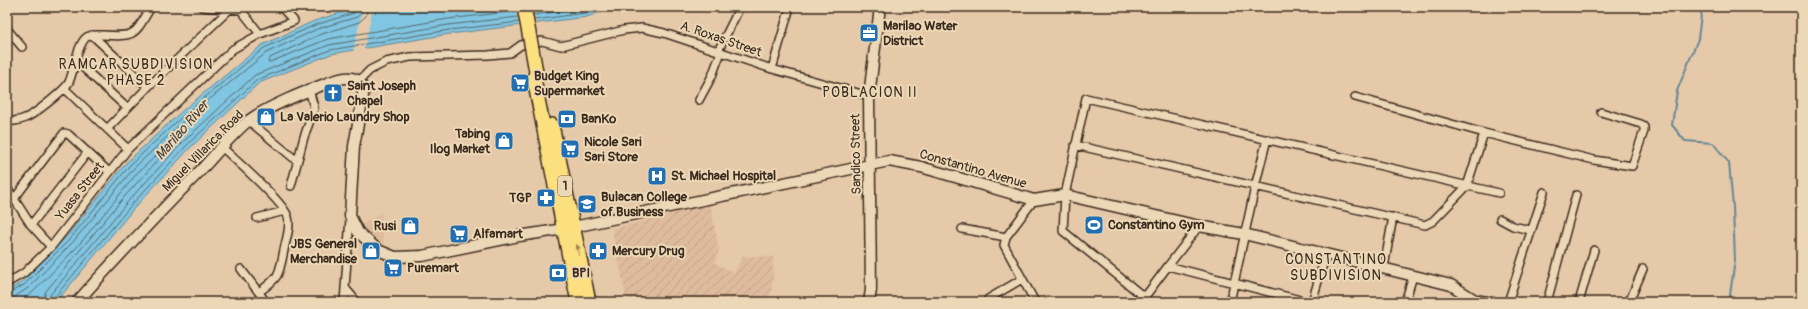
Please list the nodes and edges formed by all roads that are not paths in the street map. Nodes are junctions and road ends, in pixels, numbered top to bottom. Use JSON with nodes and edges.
{"nodes":[{"id":1,"x":151,"y":7,"type":"edge"},
{"id":2,"x":202,"y":7,"type":"edge"},
{"id":3,"x":281,"y":7,"type":"edge"},
{"id":4,"x":524,"y":7,"type":"edge"},
{"id":5,"x":740,"y":7,"type":"edge"},
{"id":6,"x":790,"y":7,"type":"edge"},
{"id":7,"x":880,"y":7,"type":"edge"},
{"id":8,"x":230,"y":9,"type":"junction"},
{"id":9,"x":7,"y":29,"type":"edge"},
{"id":10,"x":260,"y":34,"type":"junction"},
{"id":11,"x":92,"y":35,"type":"junction"},
{"id":12,"x":22,"y":48,"type":"dead end"},
{"id":13,"x":720,"y":51,"type":"junction"},
{"id":14,"x":76,"y":61,"type":"junction"},
{"id":15,"x":772,"y":69,"type":"junction"},
{"id":16,"x":359,"y":81,"type":"junction"},
{"id":17,"x":148,"y":86,"type":"junction"},
{"id":18,"x":65,"y":89,"type":"junction"},
{"id":19,"x":309,"y":90,"type":"junction"},
{"id":20,"x":869,"y":96,"type":"junction"},
{"id":21,"x":1355,"y":97,"type":"dead end"},
{"id":22,"x":698,"y":100,"type":"dead end"},
{"id":23,"x":127,"y":108,"type":"junction"},
{"id":24,"x":1601,"y":112,"type":"dead end"},
{"id":25,"x":249,"y":121,"type":"junction"},
{"id":26,"x":7,"y":122,"type":"edge"},
{"id":27,"x":108,"y":129,"type":"junction"},
{"id":28,"x":1484,"y":133,"type":"junction"},
{"id":29,"x":1267,"y":139,"type":"junction"},
{"id":30,"x":1074,"y":144,"type":"junction"},
{"id":31,"x":223,"y":148,"type":"junction"},
{"id":32,"x":128,"y":150,"type":"junction"},
{"id":33,"x":88,"y":152,"type":"junction"},
{"id":34,"x":297,"y":161,"type":"junction"},
{"id":35,"x":870,"y":164,"type":"junction"},
{"id":36,"x":109,"y":172,"type":"junction"},
{"id":37,"x":291,"y":186,"type":"dead end"},
{"id":38,"x":1467,"y":186,"type":"junction"},
{"id":39,"x":1255,"y":187,"type":"junction"},
{"id":40,"x":7,"y":188,"type":"edge"},
{"id":41,"x":1544,"y":192,"type":"dead end"},
{"id":42,"x":1499,"y":193,"type":"dead end"},
{"id":43,"x":1065,"y":195,"type":"junction"},
{"id":44,"x":1576,"y":196,"type":"dead end"},
{"id":45,"x":14,"y":199,"type":"junction"},
{"id":46,"x":1034,"y":200,"type":"junction"},
{"id":47,"x":285,"y":211,"type":"junction"},
{"id":48,"x":350,"y":216,"type":"junction"},
{"id":49,"x":1393,"y":217,"type":"junction"},
{"id":50,"x":257,"y":218,"type":"dead end"},
{"id":51,"x":1500,"y":219,"type":"dead end"},
{"id":52,"x":31,"y":226,"type":"junction"},
{"id":53,"x":1199,"y":226,"type":"junction"},
{"id":54,"x":568,"y":228,"type":"junction"},
{"id":55,"x":962,"y":229,"type":"dead end"},
{"id":56,"x":1530,"y":230,"type":"junction"},
{"id":57,"x":1244,"y":234,"type":"junction"},
{"id":58,"x":1006,"y":237,"type":"junction"},
{"id":59,"x":51,"y":247,"type":"junction"},
{"id":60,"x":1594,"y":250,"type":"dead end"},
{"id":61,"x":1326,"y":254,"type":"junction"},
{"id":62,"x":1168,"y":266,"type":"junction"},
{"id":63,"x":1384,"y":268,"type":"junction"},
{"id":64,"x":241,"y":269,"type":"dead end"},
{"id":65,"x":1643,"y":269,"type":"dead end"},
{"id":66,"x":1415,"y":276,"type":"junction"},
{"id":67,"x":1022,"y":279,"type":"junction"},
{"id":68,"x":7,"y":283,"type":"edge"},
{"id":69,"x":1234,"y":284,"type":"junction"},
{"id":70,"x":346,"y":289,"type":"junction"},
{"id":71,"x":259,"y":292,"type":"junction"},
{"id":72,"x":988,"y":299,"type":"dead end"},
{"id":73,"x":1142,"y":299,"type":"edge"},
{"id":74,"x":77,"y":302,"type":"edge"},
{"id":75,"x":266,"y":302,"type":"edge"},
{"id":76,"x":344,"y":302,"type":"edge"},
{"id":77,"x":358,"y":302,"type":"edge"},
{"id":78,"x":578,"y":302,"type":"edge"},
{"id":79,"x":589,"y":302,"type":"edge"},
{"id":80,"x":869,"y":302,"type":"edge"},
{"id":81,"x":1035,"y":302,"type":"edge"},
{"id":82,"x":1230,"y":302,"type":"edge"},
{"id":83,"x":1308,"y":302,"type":"edge"},
{"id":84,"x":1312,"y":302,"type":"edge"},
{"id":85,"x":1406,"y":302,"type":"edge"},
{"id":86,"x":1410,"y":302,"type":"edge"},
{"id":87,"x":1487,"y":302,"type":"edge"},
{"id":88,"x":1508,"y":302,"type":"edge"},
{"id":89,"x":1546,"y":302,"type":"edge"},
{"id":90,"x":1579,"y":302,"type":"edge"},
{"id":91,"x":1629,"y":302,"type":"edge"}],
"edges":[{"from":1,"to":11,"type":"street"},
{"from":2,"to":8,"type":"street"},
{"from":3,"to":10,"type":"street","name":"Yuasa Street"},
{"from":4,"to":54,"type":"highway","number":"1","bridge":true},
{"from":5,"to":13,"type":"street"},
{"from":6,"to":15,"type":"street"},
{"from":7,"to":20,"type":"main road","name":"Sandico Street"},
{"from":8,"to":10,"type":"street"},
{"from":8,"to":17,"type":"street"},
{"from":9,"to":12,"type":"street"},
{"from":10,"to":32,"type":"street","name":"Yuasa Street"},
{"from":11,"to":14,"type":"street"},
{"from":11,"to":17,"type":"street"},
{"from":13,"to":15,"type":"street","name":"A. Roxas Street"},
{"from":13,"to":16,"type":"street","name":"A. Roxas Street"},
{"from":13,"to":22,"type":"street"},
{"from":14,"to":18,"type":"street"},
{"from":14,"to":23,"type":"street"},
{"from":15,"to":20,"type":"street","name":"A. Roxas Street"},
{"from":16,"to":19,"type":"main road","name":"Miguel Villarica Road"},
{"from":16,"to":48,"type":"main road"},
{"from":17,"to":23,"type":"street"},
{"from":18,"to":26,"type":"street"},
{"from":18,"to":27,"type":"street"},
{"from":19,"to":25,"type":"main road","name":"Miguel Villarica Road"},
{"from":19,"to":34,"type":"street"},
{"from":20,"to":35,"type":"main road","name":"Sandico Street"},
{"from":21,"to":28,"type":"street"},
{"from":23,"to":27,"type":"street"},
{"from":24,"to":28,"type":"street"},
{"from":25,"to":31,"type":"main road","name":"Miguel Villarica Road"},
{"from":25,"to":34,"type":"street"},
{"from":27,"to":32,"type":"street"},
{"from":28,"to":38,"type":"street"},
{"from":29,"to":30,"type":"street"},
{"from":29,"to":38,"type":"street"},
{"from":29,"to":39,"type":"street"},
{"from":30,"to":39,"type":"street"},
{"from":30,"to":43,"type":"street"},
{"from":31,"to":47,"type":"street"},
{"from":31,"to":74,"type":"main road","name":"Miguel Villarica Road"},
{"from":32,"to":36,"type":"street","name":"Yuasa Street"},
{"from":33,"to":36,"type":"street"},
{"from":33,"to":45,"type":"street"},
{"from":33,"to":52,"type":"street"},
{"from":34,"to":37,"type":"street"},
{"from":35,"to":46,"type":"main road","name":"Constantino Avenue"},
{"from":35,"to":54,"type":"main road","name":"Constantino Avenue"},
{"from":35,"to":80,"type":"main road","name":"Sandico Street"},
{"from":36,"to":59,"type":"street","name":"Yuasa Street"},
{"from":38,"to":42,"type":"street"},
{"from":38,"to":49,"type":"street"},
{"from":39,"to":49,"type":"street"},
{"from":39,"to":57,"type":"street"},
{"from":40,"to":45,"type":"street"},
{"from":41,"to":56,"type":"street"},
{"from":43,"to":46,"type":"main road","name":"Constantino Avenue"},
{"from":43,"to":53,"type":"main road","name":"Constantino Avenue"},
{"from":43,"to":73,"type":"street"},
{"from":44,"to":89,"type":"street"},
{"from":45,"to":52,"type":"street"},
{"from":46,"to":58,"type":"street"},
{"from":47,"to":50,"type":"street"},
{"from":47,"to":71,"type":"street"},
{"from":48,"to":54,"type":"main road"},
{"from":48,"to":70,"type":"street"},
{"from":49,"to":63,"type":"street"},
{"from":51,"to":56,"type":"street"},
{"from":52,"to":59,"type":"street"},
{"from":53,"to":57,"type":"main road","name":"Constantino Avenue"},
{"from":53,"to":62,"type":"street"},
{"from":54,"to":78,"type":"highway","number":"1"},
{"from":79,"to":54,"type":"highway","number":"1","one_way":true},
{"from":55,"to":58,"type":"street"},
{"from":56,"to":88,"type":"street"},
{"from":57,"to":61,"type":"main road","name":"Constantino Avenue"},
{"from":57,"to":69,"type":"street"},
{"from":58,"to":67,"type":"street"},
{"from":59,"to":68,"type":"street","name":"Yuasa Street"},
{"from":60,"to":90,"type":"street"},
{"from":61,"to":63,"type":"main road","name":"Constantino Avenue"},
{"from":61,"to":84,"type":"street"},
{"from":62,"to":69,"type":"street"},
{"from":62,"to":73,"type":"street"},
{"from":63,"to":66,"type":"main road","name":"Constantino Avenue"},
{"from":64,"to":71,"type":"street"},
{"from":65,"to":91,"type":"street"},
{"from":66,"to":85,"type":"street"},
{"from":66,"to":86,"type":"street"},
{"from":66,"to":87,"type":"main road","name":"Constantino Avenue"},
{"from":67,"to":72,"type":"street"},
{"from":67,"to":81,"type":"street"},
{"from":69,"to":82,"type":"street"},
{"from":69,"to":83,"type":"street"},
{"from":70,"to":76,"type":"street"},
{"from":70,"to":77,"type":"street"},
{"from":71,"to":75,"type":"street"}]}
